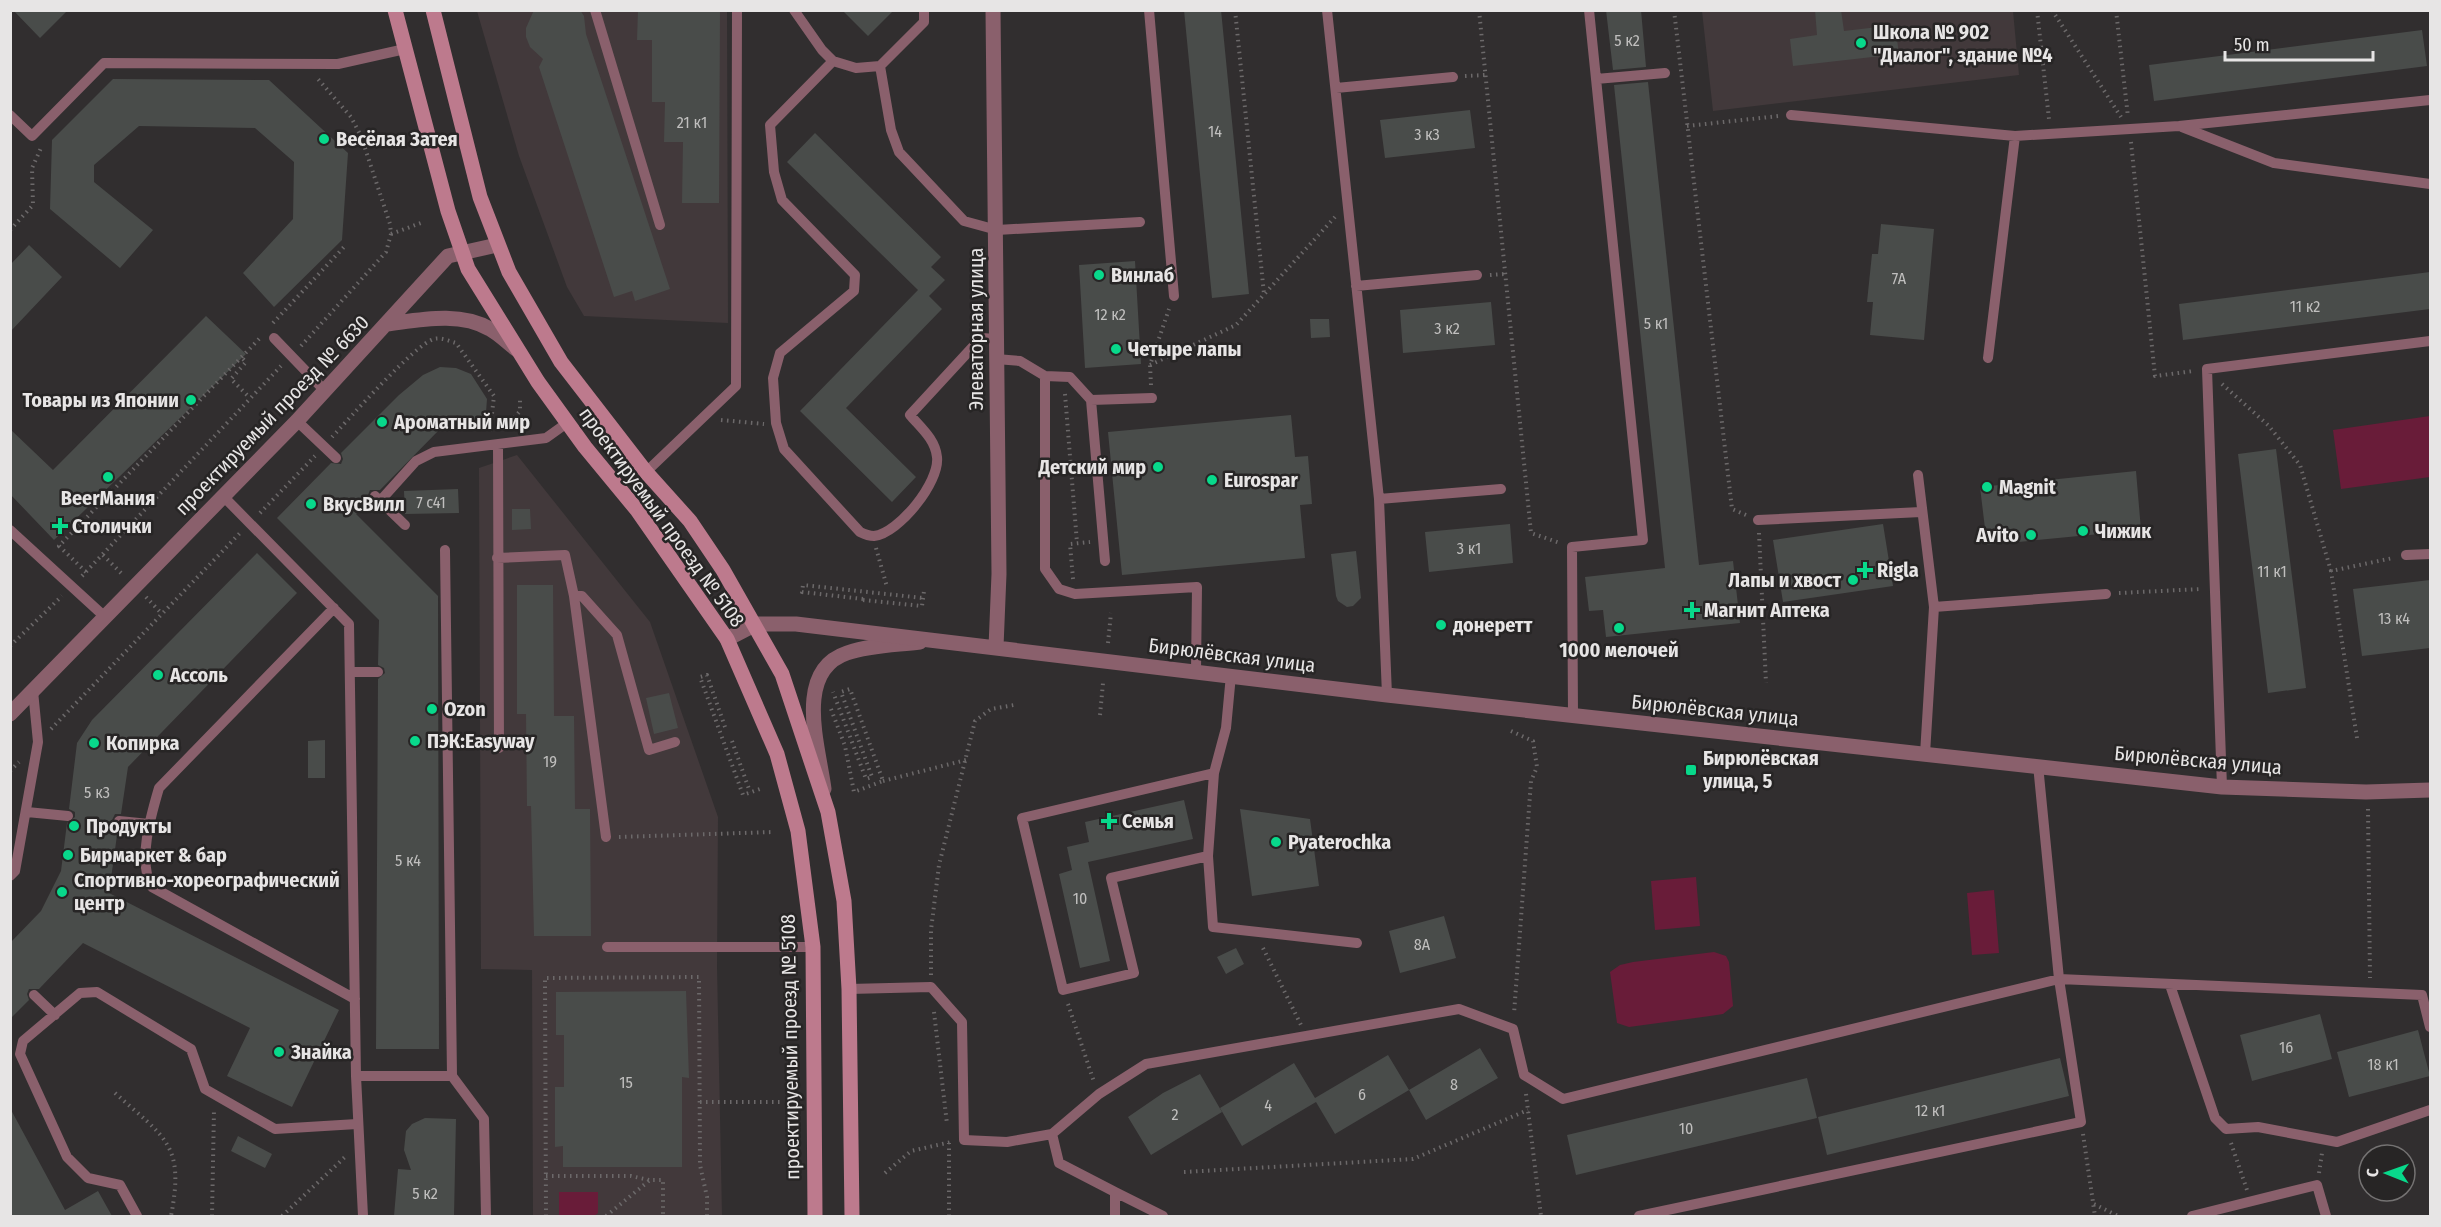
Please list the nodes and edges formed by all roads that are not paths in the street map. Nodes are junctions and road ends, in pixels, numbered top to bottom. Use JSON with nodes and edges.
{"nodes":[{"id":1,"x":394,"y":10,"type":"edge"},
{"id":2,"x":434,"y":10,"type":"edge"},
{"id":3,"x":595,"y":10,"type":"edge"},
{"id":4,"x":737,"y":10,"type":"edge"},
{"id":5,"x":794,"y":10,"type":"edge"},
{"id":6,"x":924,"y":10,"type":"edge"},
{"id":7,"x":993,"y":10,"type":"edge"},
{"id":8,"x":1149,"y":10,"type":"edge"},
{"id":9,"x":1327,"y":10,"type":"edge"},
{"id":10,"x":1589,"y":10,"type":"edge"},
{"id":11,"x":405,"y":49,"type":"junction"},
{"id":12,"x":833,"y":61,"type":"junction"},
{"id":13,"x":880,"y":66,"type":"junction"},
{"id":14,"x":1665,"y":73,"type":"dead end"},
{"id":15,"x":1453,"y":77,"type":"dead end"},
{"id":16,"x":1596,"y":80,"type":"junction"},
{"id":17,"x":1336,"y":88,"type":"junction"},
{"id":18,"x":2430,"y":100,"type":"edge"},
{"id":19,"x":10,"y":115,"type":"edge"},
{"id":20,"x":1791,"y":115,"type":"road end"},
{"id":21,"x":2179,"y":126,"type":"junction"},
{"id":22,"x":2015,"y":136,"type":"junction"},
{"id":23,"x":2430,"y":184,"type":"edge"},
{"id":24,"x":1140,"y":222,"type":"dead end"},
{"id":25,"x":660,"y":225,"type":"dead end"},
{"id":26,"x":997,"y":230,"type":"junction"},
{"id":27,"x":497,"y":245,"type":"junction"},
{"id":28,"x":460,"y":252,"type":"junction"},
{"id":29,"x":1477,"y":275,"type":"dead end"},
{"id":30,"x":1356,"y":286,"type":"junction"},
{"id":31,"x":1174,"y":296,"type":"road end"},
{"id":32,"x":387,"y":324,"type":"junction"},
{"id":33,"x":269,"y":336,"type":"road end"},
{"id":34,"x":997,"y":339,"type":"junction"},
{"id":35,"x":2430,"y":341,"type":"edge"},
{"id":36,"x":516,"y":349,"type":"junction"},
{"id":37,"x":1988,"y":358,"type":"dead end"},
{"id":38,"x":996,"y":359,"type":"junction"},
{"id":39,"x":1045,"y":376,"type":"junction"},
{"id":40,"x":325,"y":391,"type":"junction"},
{"id":41,"x":1152,"y":398,"type":"road end"},
{"id":42,"x":1091,"y":400,"type":"junction"},
{"id":43,"x":297,"y":421,"type":"junction"},
{"id":44,"x":567,"y":423,"type":"junction"},
{"id":45,"x":497,"y":439,"type":"junction"},
{"id":46,"x":336,"y":458,"type":"dead end"},
{"id":47,"x":646,"y":472,"type":"junction"},
{"id":48,"x":1918,"y":475,"type":"dead end"},
{"id":49,"x":1501,"y":489,"type":"dead end"},
{"id":50,"x":224,"y":497,"type":"junction"},
{"id":51,"x":1379,"y":499,"type":"junction"},
{"id":52,"x":1921,"y":512,"type":"junction"},
{"id":53,"x":1758,"y":520,"type":"road end"},
{"id":54,"x":405,"y":525,"type":"dead end"},
{"id":55,"x":10,"y":530,"type":"edge"},
{"id":56,"x":445,"y":550,"type":"dead end"},
{"id":57,"x":2430,"y":554,"type":"edge"},
{"id":58,"x":2406,"y":555,"type":"road end"},
{"id":59,"x":497,"y":558,"type":"junction"},
{"id":60,"x":1105,"y":561,"type":"dead end"},
{"id":61,"x":2106,"y":594,"type":"road end"},
{"id":62,"x":574,"y":597,"type":"junction"},
{"id":63,"x":1934,"y":607,"type":"junction"},
{"id":64,"x":334,"y":608,"type":"junction"},
{"id":65,"x":105,"y":617,"type":"junction"},
{"id":66,"x":756,"y":624,"type":"junction"},
{"id":67,"x":727,"y":639,"type":"junction"},
{"id":68,"x":933,"y":640,"type":"junction"},
{"id":69,"x":996,"y":647,"type":"junction"},
{"id":70,"x":1196,"y":671,"type":"junction"},
{"id":71,"x":351,"y":672,"type":"junction"},
{"id":72,"x":378,"y":672,"type":"dead end"},
{"id":73,"x":1231,"y":675,"type":"junction"},
{"id":74,"x":33,"y":691,"type":"junction"},
{"id":75,"x":1387,"y":695,"type":"junction"},
{"id":76,"x":10,"y":714,"type":"edge"},
{"id":77,"x":1573,"y":715,"type":"junction"},
{"id":78,"x":675,"y":742,"type":"dead end"},
{"id":79,"x":499,"y":748,"type":"dead end"},
{"id":80,"x":1925,"y":754,"type":"junction"},
{"id":81,"x":2038,"y":765,"type":"junction"},
{"id":82,"x":1214,"y":773,"type":"junction"},
{"id":83,"x":2222,"y":787,"type":"junction"},
{"id":84,"x":2430,"y":790,"type":"edge"},
{"id":85,"x":27,"y":812,"type":"junction"},
{"id":86,"x":828,"y":813,"type":"junction"},
{"id":87,"x":68,"y":816,"type":"dead end"},
{"id":88,"x":119,"y":821,"type":"dead end"},
{"id":89,"x":149,"y":824,"type":"junction"},
{"id":90,"x":606,"y":837,"type":"road end"},
{"id":91,"x":1208,"y":856,"type":"junction"},
{"id":92,"x":10,"y":876,"type":"edge"},
{"id":93,"x":1357,"y":943,"type":"dead end"},
{"id":94,"x":607,"y":947,"type":"dead end"},
{"id":95,"x":813,"y":947,"type":"junction"},
{"id":96,"x":2059,"y":979,"type":"junction"},
{"id":97,"x":2170,"y":985,"type":"junction"},
{"id":98,"x":849,"y":989,"type":"junction"},
{"id":99,"x":34,"y":995,"type":"dead end"},
{"id":100,"x":355,"y":999,"type":"junction"},
{"id":101,"x":54,"y":1014,"type":"junction"},
{"id":102,"x":2430,"y":1019,"type":"edge"},
{"id":103,"x":356,"y":1076,"type":"junction"},
{"id":104,"x":452,"y":1076,"type":"junction"},
{"id":105,"x":2430,"y":1110,"type":"edge"},
{"id":106,"x":357,"y":1124,"type":"junction"},
{"id":107,"x":1052,"y":1134,"type":"junction"},
{"id":108,"x":1115,"y":1192,"type":"junction"},
{"id":109,"x":137,"y":1216,"type":"edge"},
{"id":110,"x":363,"y":1216,"type":"edge"},
{"id":111,"x":486,"y":1216,"type":"edge"},
{"id":112,"x":815,"y":1216,"type":"edge"},
{"id":113,"x":852,"y":1216,"type":"edge"},
{"id":114,"x":1115,"y":1216,"type":"edge"},
{"id":115,"x":1163,"y":1216,"type":"edge"},
{"id":116,"x":1639,"y":1216,"type":"edge"},
{"id":117,"x":2192,"y":1216,"type":"edge"},
{"id":118,"x":2326,"y":1216,"type":"edge"}],
"edges":[{"from":1,"to":11,"type":"main road","name":"проектируемый проезд № 5108"},
{"from":2,"to":27,"type":"main road","name":"проектируемый проезд № 5108"},
{"from":3,"to":25,"type":"lane"},
{"from":4,"to":47,"type":"lane"},
{"from":5,"to":12,"type":"lane"},
{"from":6,"to":13,"type":"lane"},
{"from":7,"to":26,"type":"street","name":"Элеваторная улица"},
{"from":8,"to":31,"type":"lane"},
{"from":9,"to":17,"type":"lane"},
{"from":10,"to":16,"type":"lane"},
{"from":11,"to":19,"type":"lane"},
{"from":11,"to":28,"type":"main road","name":"проектируемый проезд № 5108"},
{"from":12,"to":13,"type":"lane"},
{"from":12,"to":34,"type":"lane"},
{"from":13,"to":26,"type":"lane"},
{"from":14,"to":16,"type":"lane"},
{"from":15,"to":17,"type":"lane"},
{"from":16,"to":77,"type":"lane"},
{"from":17,"to":30,"type":"lane"},
{"from":18,"to":21,"type":"lane"},
{"from":20,"to":22,"type":"lane"},
{"from":21,"to":22,"type":"lane"},
{"from":21,"to":23,"type":"lane"},
{"from":22,"to":37,"type":"lane"},
{"from":24,"to":26,"type":"lane"},
{"from":26,"to":34,"type":"street","name":"Элеваторная улица"},
{"from":27,"to":28,"type":"street"},
{"from":27,"to":47,"type":"main road","name":"проектируемый проезд № 5108"},
{"from":28,"to":32,"type":"street","name":"проектируемый проезд № 6630"},
{"from":28,"to":36,"type":"main road","name":"проектируемый проезд № 5108"},
{"from":29,"to":30,"type":"lane"},
{"from":30,"to":51,"type":"lane"},
{"from":32,"to":36,"type":"street"},
{"from":32,"to":40,"type":"street","name":"проектируемый проезд № 6630"},
{"from":33,"to":40,"type":"lane"},
{"from":34,"to":38,"type":"street","name":"Элеваторная улица"},
{"from":35,"to":83,"type":"lane"},
{"from":36,"to":44,"type":"main road","name":"проектируемый проезд № 5108"},
{"from":38,"to":39,"type":"lane"},
{"from":38,"to":69,"type":"street","name":"Элеваторная улица"},
{"from":39,"to":42,"type":"lane"},
{"from":39,"to":70,"type":"lane"},
{"from":40,"to":43,"type":"street","name":"проектируемый проезд № 6630"},
{"from":41,"to":42,"type":"lane"},
{"from":42,"to":60,"type":"lane"},
{"from":43,"to":46,"type":"lane"},
{"from":43,"to":50,"type":"street","name":"проектируемый проезд № 6630"},
{"from":44,"to":45,"type":"lane"},
{"from":44,"to":67,"type":"main road","name":"проектируемый проезд № 5108"},
{"from":45,"to":54,"type":"lane"},
{"from":45,"to":59,"type":"lane"},
{"from":47,"to":66,"type":"main road","name":"проектируемый проезд № 5108"},
{"from":48,"to":52,"type":"lane"},
{"from":49,"to":51,"type":"lane"},
{"from":50,"to":64,"type":"lane"},
{"from":50,"to":65,"type":"street","name":"проектируемый проезд № 6630"},
{"from":51,"to":75,"type":"lane"},
{"from":52,"to":53,"type":"lane"},
{"from":52,"to":63,"type":"lane"},
{"from":55,"to":65,"type":"lane"},
{"from":56,"to":104,"type":"lane"},
{"from":57,"to":58,"type":"lane"},
{"from":59,"to":62,"type":"lane"},
{"from":59,"to":79,"type":"lane"},
{"from":61,"to":63,"type":"lane"},
{"from":62,"to":78,"type":"lane"},
{"from":62,"to":90,"type":"lane"},
{"from":63,"to":80,"type":"lane"},
{"from":64,"to":71,"type":"lane"},
{"from":64,"to":89,"type":"lane"},
{"from":65,"to":74,"type":"street","name":"проектируемый проезд № 6630"},
{"from":66,"to":67,"type":"street"},
{"from":66,"to":68,"type":"street"},
{"from":66,"to":86,"type":"main road","name":"проектируемый проезд № 5108"},
{"from":67,"to":95,"type":"main road","name":"проектируемый проезд № 5108"},
{"from":68,"to":69,"type":"street","name":"Бирюлёвская улица"},
{"from":68,"to":86,"type":"street"},
{"from":69,"to":70,"type":"street","name":"Бирюлёвская улица"},
{"from":70,"to":73,"type":"street","name":"Бирюлёвская улица"},
{"from":71,"to":72,"type":"lane"},
{"from":71,"to":100,"type":"lane"},
{"from":73,"to":75,"type":"street","name":"Бирюлёвская улица"},
{"from":73,"to":82,"type":"lane"},
{"from":74,"to":76,"type":"street","name":"проектируемый проезд № 6630"},
{"from":74,"to":85,"type":"lane"},
{"from":75,"to":77,"type":"street","name":"Бирюлёвская улица"},
{"from":77,"to":80,"type":"street","name":"Бирюлёвская улица"},
{"from":80,"to":81,"type":"street","name":"Бирюлёвская улица"},
{"from":81,"to":83,"type":"street","name":"Бирюлёвская улица"},
{"from":81,"to":96,"type":"lane"},
{"from":82,"to":91,"type":"lane"},
{"from":82,"to":91,"type":"lane"},
{"from":83,"to":84,"type":"street","name":"Бирюлёвская улица"},
{"from":85,"to":87,"type":"lane"},
{"from":85,"to":92,"type":"lane"},
{"from":86,"to":98,"type":"main road","name":"проектируемый проезд № 5108"},
{"from":88,"to":89,"type":"lane"},
{"from":89,"to":100,"type":"lane"},
{"from":91,"to":93,"type":"lane"},
{"from":94,"to":95,"type":"lane"},
{"from":95,"to":112,"type":"main road","name":"проектируемый проезд № 5108"},
{"from":96,"to":97,"type":"lane"},
{"from":96,"to":107,"type":"lane"},
{"from":96,"to":116,"type":"lane"},
{"from":97,"to":102,"type":"lane"},
{"from":97,"to":105,"type":"lane"},
{"from":98,"to":107,"type":"lane"},
{"from":98,"to":113,"type":"main road","name":"проектируемый проезд № 5108"},
{"from":99,"to":101,"type":"lane"},
{"from":100,"to":103,"type":"lane"},
{"from":101,"to":106,"type":"lane"},
{"from":101,"to":109,"type":"lane"},
{"from":103,"to":104,"type":"lane"},
{"from":103,"to":106,"type":"lane"},
{"from":104,"to":111,"type":"lane"},
{"from":106,"to":110,"type":"lane"},
{"from":107,"to":108,"type":"lane"},
{"from":108,"to":114,"type":"lane"},
{"from":108,"to":115,"type":"lane"},
{"from":117,"to":118,"type":"lane"}]}
